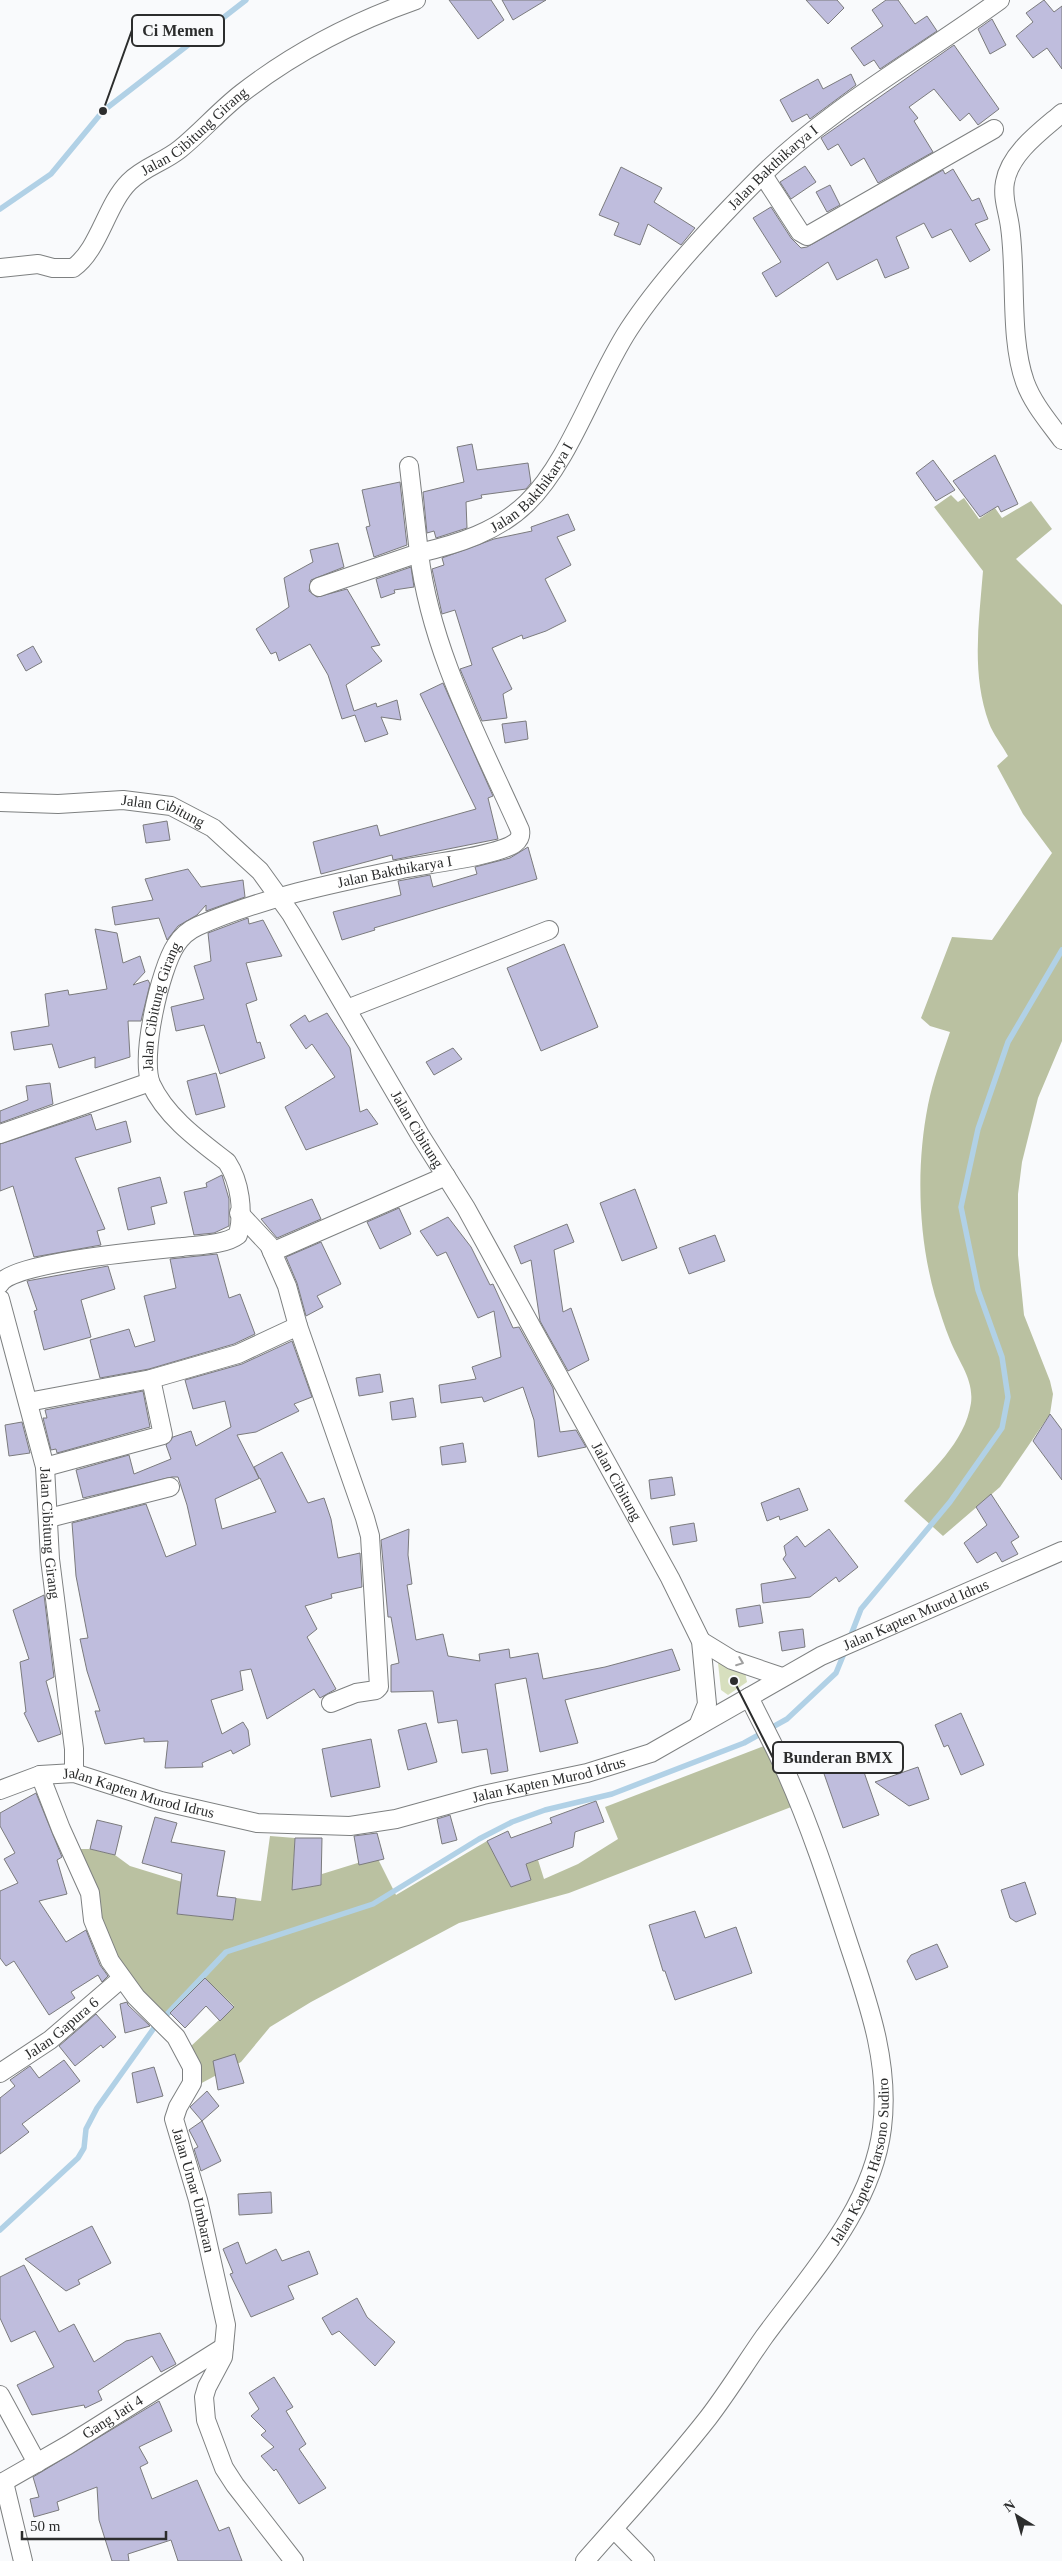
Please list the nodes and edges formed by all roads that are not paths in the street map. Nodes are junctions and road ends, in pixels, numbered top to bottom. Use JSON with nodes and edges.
{"nodes":[{"id":1,"x":416,"y":0,"type":"edge"},
{"id":2,"x":1000,"y":0,"type":"edge"},
{"id":3,"x":1062,"y":113,"type":"edge"},
{"id":4,"x":994,"y":129,"type":"dead end"},
{"id":5,"x":762,"y":175,"type":"junction"},
{"id":6,"x":0,"y":268,"type":"edge"},
{"id":7,"x":1062,"y":440,"type":"edge"},
{"id":8,"x":409,"y":466,"type":"dead end"},
{"id":9,"x":419,"y":553,"type":"junction"},
{"id":10,"x":319,"y":587,"type":"dead end"},
{"id":11,"x":0,"y":802,"type":"edge"},
{"id":12,"x":281,"y":898,"type":"junction"},
{"id":13,"x":549,"y":930,"type":"dead end"},
{"id":14,"x":346,"y":1009,"type":"junction"},
{"id":15,"x":150,"y":1082,"type":"junction"},
{"id":16,"x":0,"y":1134,"type":"edge"},
{"id":17,"x":446,"y":1176,"type":"junction"},
{"id":18,"x":240,"y":1213,"type":"junction"},
{"id":19,"x":272,"y":1252,"type":"junction"},
{"id":20,"x":0,"y":1284,"type":"edge"},
{"id":21,"x":0,"y":1299,"type":"edge"},
{"id":22,"x":298,"y":1326,"type":"junction"},
{"id":23,"x":151,"y":1379,"type":"junction"},
{"id":24,"x":28,"y":1402,"type":"junction"},
{"id":25,"x":45,"y":1467,"type":"junction"},
{"id":26,"x":170,"y":1487,"type":"dead end"},
{"id":27,"x":49,"y":1518,"type":"junction"},
{"id":28,"x":1062,"y":1551,"type":"edge"},
{"id":29,"x":701,"y":1642,"type":"junction"},
{"id":30,"x":782,"y":1677,"type":"junction"},
{"id":31,"x":749,"y":1697,"type":"junction"},
{"id":32,"x":331,"y":1704,"type":"dead end"},
{"id":33,"x":698,"y":1726,"type":"junction"},
{"id":34,"x":74,"y":1773,"type":"junction"},
{"id":35,"x":40,"y":1774,"type":"junction"},
{"id":36,"x":0,"y":1790,"type":"edge"},
{"id":37,"x":121,"y":1978,"type":"junction"},
{"id":38,"x":0,"y":2073,"type":"edge"},
{"id":39,"x":224,"y":2347,"type":"junction"},
{"id":40,"x":0,"y":2395,"type":"edge"},
{"id":41,"x":37,"y":2463,"type":"junction"},
{"id":42,"x":2,"y":2483,"type":"edge"},
{"id":43,"x":614,"y":2529,"type":"junction"},
{"id":44,"x":23,"y":2561,"type":"edge"},
{"id":45,"x":294,"y":2561,"type":"edge"},
{"id":46,"x":585,"y":2561,"type":"edge"},
{"id":47,"x":645,"y":2561,"type":"edge"}],
"edges":[{"from":1,"to":6,"type":"street","name":"Jalan Cibitung Girang"},
{"from":2,"to":5,"type":"street","name":"Jalan Bakthikarya I"},
{"from":3,"to":7,"type":"street"},
{"from":4,"to":5,"type":"street"},
{"from":5,"to":9,"type":"street","name":"Jalan Bakthikarya I"},
{"from":8,"to":9,"type":"street"},
{"from":9,"to":10,"type":"street"},
{"from":9,"to":12,"type":"street","name":"Jalan Bakthikarya I"},
{"from":11,"to":12,"type":"street","name":"Jalan Cibitung"},
{"from":12,"to":14,"type":"street","name":"Jalan Cibitung"},
{"from":12,"to":15,"type":"street","name":"Jalan Cibitung Girang"},
{"from":13,"to":14,"type":"street"},
{"from":14,"to":17,"type":"street","name":"Jalan Cibitung"},
{"from":15,"to":16,"type":"street"},
{"from":15,"to":18,"type":"street","name":"Jalan Cibitung Girang"},
{"from":17,"to":19,"type":"street"},
{"from":17,"to":29,"type":"street","name":"Jalan Cibitung"},
{"from":18,"to":19,"type":"street"},
{"from":18,"to":20,"type":"street","name":"Jalan Cibitung Girang"},
{"from":19,"to":22,"type":"street"},
{"from":21,"to":24,"type":"street","name":"Jalan Cibitung Girang"},
{"from":22,"to":23,"type":"street"},
{"from":22,"to":32,"type":"street"},
{"from":23,"to":24,"type":"street"},
{"from":23,"to":25,"type":"street"},
{"from":24,"to":25,"type":"street","name":"Jalan Cibitung Girang"},
{"from":25,"to":27,"type":"street","name":"Jalan Cibitung Girang"},
{"from":26,"to":27,"type":"street"},
{"from":27,"to":34,"type":"street","name":"Jalan Cibitung Girang"},
{"from":28,"to":30,"type":"street","name":"Jalan Kapten Murod Idrus"},
{"from":29,"to":30,"type":"street","one_way":true},
{"from":29,"to":33,"type":"street"},
{"from":30,"to":31,"type":"street","name":"Jalan Kapten Murod Idrus"},
{"from":31,"to":33,"type":"street","name":"Jalan Kapten Murod Idrus"},
{"from":31,"to":43,"type":"street","name":"Jalan Kapten Harsono Sudiro"},
{"from":33,"to":34,"type":"street","name":"Jalan Kapten Murod Idrus"},
{"from":34,"to":35,"type":"street","name":"Jalan Kapten Murod Idrus"},
{"from":35,"to":36,"type":"street","name":"Jalan Kapten Murod Idrus"},
{"from":35,"to":37,"type":"street","name":"Jalan Umar Umbaran"},
{"from":37,"to":38,"type":"street","name":"Jalan Gapura 6"},
{"from":37,"to":39,"type":"street","name":"Jalan Umar Umbaran"},
{"from":39,"to":41,"type":"street","name":"Gang Jati 4"},
{"from":39,"to":45,"type":"street","name":"Jalan Umar Umbaran"},
{"from":40,"to":41,"type":"street"},
{"from":41,"to":42,"type":"street","name":"Gang Jati 4"},
{"from":42,"to":44,"type":"street"},
{"from":43,"to":46,"type":"street","name":"Jalan Kapten Harsono Sudiro"},
{"from":43,"to":47,"type":"street"}]}
